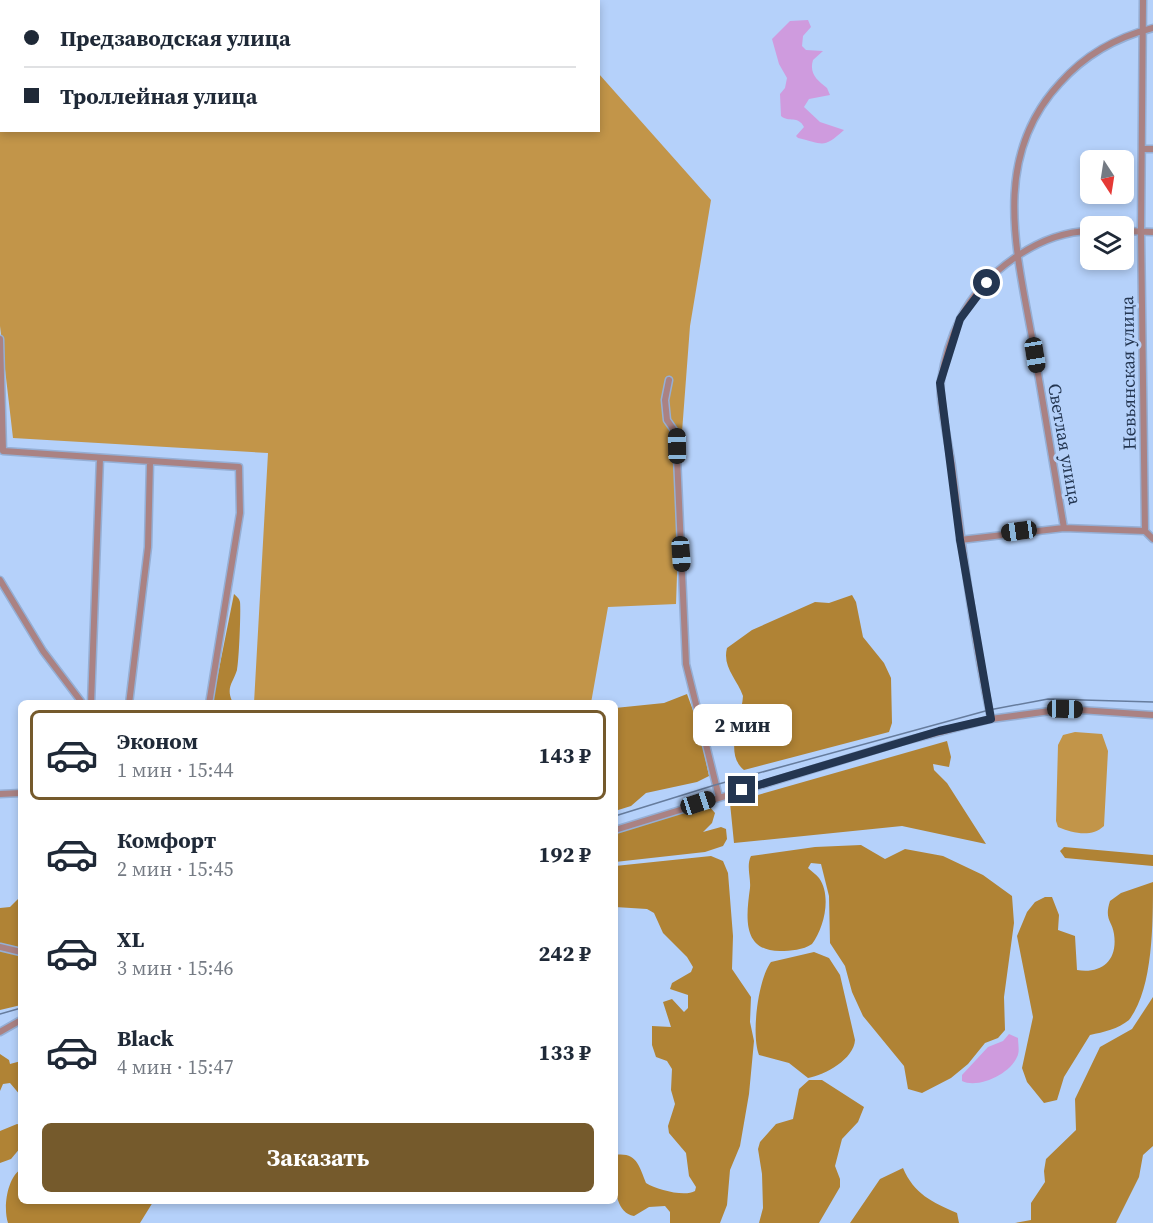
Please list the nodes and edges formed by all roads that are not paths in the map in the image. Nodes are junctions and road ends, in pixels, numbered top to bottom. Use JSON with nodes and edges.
{"nodes":[{"id":1,"x":1143,"y":0,"type":"edge"},
{"id":2,"x":1153,"y":28,"type":"edge"},
{"id":3,"x":1143,"y":30,"type":"junction"},
{"id":4,"x":1143,"y":149,"type":"junction"},
{"id":5,"x":1153,"y":149,"type":"edge"},
{"id":6,"x":1080,"y":231,"type":"edge"},
{"id":7,"x":1134,"y":231,"type":"edge"},
{"id":8,"x":1141,"y":231,"type":"junction"},
{"id":9,"x":1153,"y":232,"type":"edge"},
{"id":10,"x":1018,"y":255,"type":"junction"},
{"id":11,"x":0,"y":339,"type":"edge"},
{"id":12,"x":669,"y":381,"type":"dead end"},
{"id":13,"x":1,"y":452,"type":"edge"},
{"id":14,"x":100,"y":458,"type":"junction"},
{"id":15,"x":150,"y":462,"type":"junction"},
{"id":16,"x":1064,"y":528,"type":"junction"},
{"id":17,"x":1145,"y":531,"type":"junction"},
{"id":18,"x":1153,"y":539,"type":"edge"},
{"id":19,"x":960,"y":540,"type":"junction"},
{"id":20,"x":0,"y":580,"type":"edge"},
{"id":21,"x":80,"y":700,"type":"edge"},
{"id":22,"x":91,"y":700,"type":"edge"},
{"id":23,"x":129,"y":700,"type":"edge"},
{"id":24,"x":210,"y":700,"type":"edge"},
{"id":25,"x":1153,"y":715,"type":"edge"},
{"id":26,"x":991,"y":719,"type":"junction"},
{"id":27,"x":18,"y":793,"type":"edge"},
{"id":28,"x":0,"y":794,"type":"edge"},
{"id":29,"x":719,"y":797,"type":"junction"},
{"id":30,"x":618,"y":829,"type":"edge"},
{"id":31,"x":0,"y":947,"type":"edge"},
{"id":32,"x":18,"y":951,"type":"edge"},
{"id":33,"x":18,"y":1022,"type":"edge"},
{"id":34,"x":0,"y":1032,"type":"edge"}],
"edges":[{"from":1,"to":3,"type":"street","name":"Невьянская улица"},
{"from":2,"to":3,"type":"street","name":"Светлая улица"},
{"from":3,"to":4,"type":"street","name":"Невьянская улица"},
{"from":3,"to":10,"type":"street","name":"Светлая улица"},
{"from":4,"to":5,"type":"street"},
{"from":4,"to":8,"type":"street","name":"Невьянская улица"},
{"from":6,"to":10,"type":"street"},
{"from":7,"to":8,"type":"street"},
{"from":8,"to":9,"type":"street"},
{"from":8,"to":17,"type":"street","name":"Невьянская улица"},
{"from":10,"to":16,"type":"street","name":"Светлая улица"},
{"from":10,"to":19,"type":"street"},
{"from":11,"to":13,"type":"street"},
{"from":12,"to":29,"type":"street"},
{"from":13,"to":14,"type":"street"},
{"from":14,"to":15,"type":"street"},
{"from":14,"to":22,"type":"street"},
{"from":15,"to":23,"type":"street"},
{"from":15,"to":24,"type":"street"},
{"from":16,"to":17,"type":"street"},
{"from":16,"to":19,"type":"street"},
{"from":17,"to":18,"type":"street"},
{"from":19,"to":26,"type":"street"},
{"from":20,"to":21,"type":"street"},
{"from":25,"to":26,"type":"street"},
{"from":26,"to":29,"type":"street"},
{"from":27,"to":28,"type":"street"},
{"from":29,"to":30,"type":"street"},
{"from":31,"to":32,"type":"street"},
{"from":33,"to":34,"type":"street"}]}
